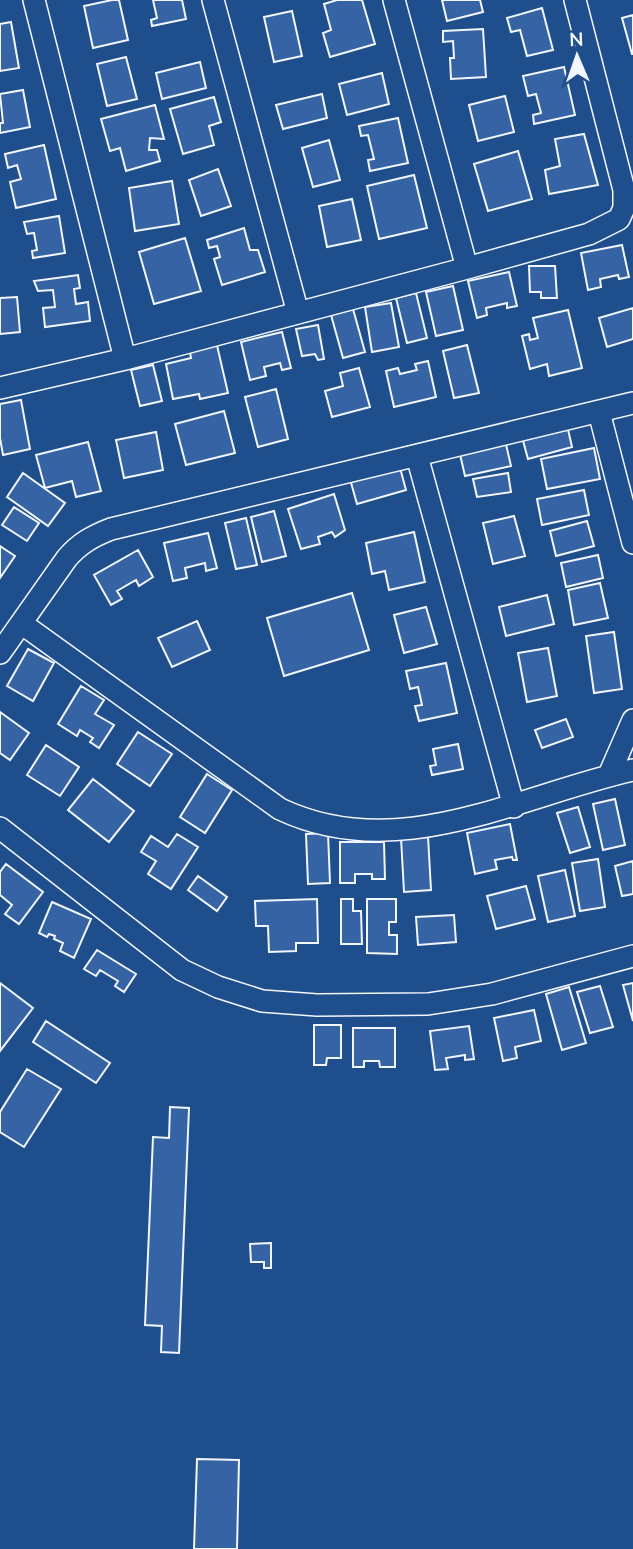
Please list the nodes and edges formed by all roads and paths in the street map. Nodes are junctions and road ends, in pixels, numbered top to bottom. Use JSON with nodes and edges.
{"nodes":[{"id":1,"x":34,"y":0,"type":"edge"},
{"id":2,"x":213,"y":0,"type":"edge"},
{"id":3,"x":394,"y":0,"type":"edge"},
{"id":4,"x":575,"y":0,"type":"edge"},
{"id":5,"x":467,"y":268,"type":"junction"},
{"id":6,"x":298,"y":313,"type":"junction"},
{"id":7,"x":125,"y":359,"type":"junction"},
{"id":8,"x":0,"y":388,"type":"edge"},
{"id":9,"x":633,"y":403,"type":"edge"},
{"id":10,"x":599,"y":412,"type":"junction"},
{"id":11,"x":416,"y":456,"type":"junction"},
{"id":12,"x":633,"y":542,"type":"edge"},
{"id":13,"x":21,"y":623,"type":"junction"},
{"id":14,"x":0,"y":653,"type":"edge"},
{"id":15,"x":633,"y":720,"type":"edge"},
{"id":16,"x":633,"y":770,"type":"edge"},
{"id":17,"x":609,"y":775,"type":"junction"},
{"id":18,"x":514,"y":807,"type":"junction"},
{"id":19,"x":0,"y":828,"type":"edge"},
{"id":20,"x":633,"y":956,"type":"edge"}],
"edges":[{"from":1,"to":7,"type":"street"},
{"from":2,"to":6,"type":"street"},
{"from":3,"to":5,"type":"street"},
{"from":4,"to":5,"type":"street"},
{"from":5,"to":6,"type":"street"},
{"from":6,"to":7,"type":"street"},
{"from":7,"to":8,"type":"street"},
{"from":9,"to":10,"type":"street"},
{"from":10,"to":11,"type":"street"},
{"from":10,"to":12,"type":"street"},
{"from":11,"to":13,"type":"street"},
{"from":11,"to":18,"type":"street"},
{"from":13,"to":14,"type":"street"},
{"from":13,"to":18,"type":"street"},
{"from":15,"to":17,"type":"street"},
{"from":16,"to":17,"type":"street"},
{"from":17,"to":18,"type":"street"},
{"from":19,"to":20,"type":"street"}]}
